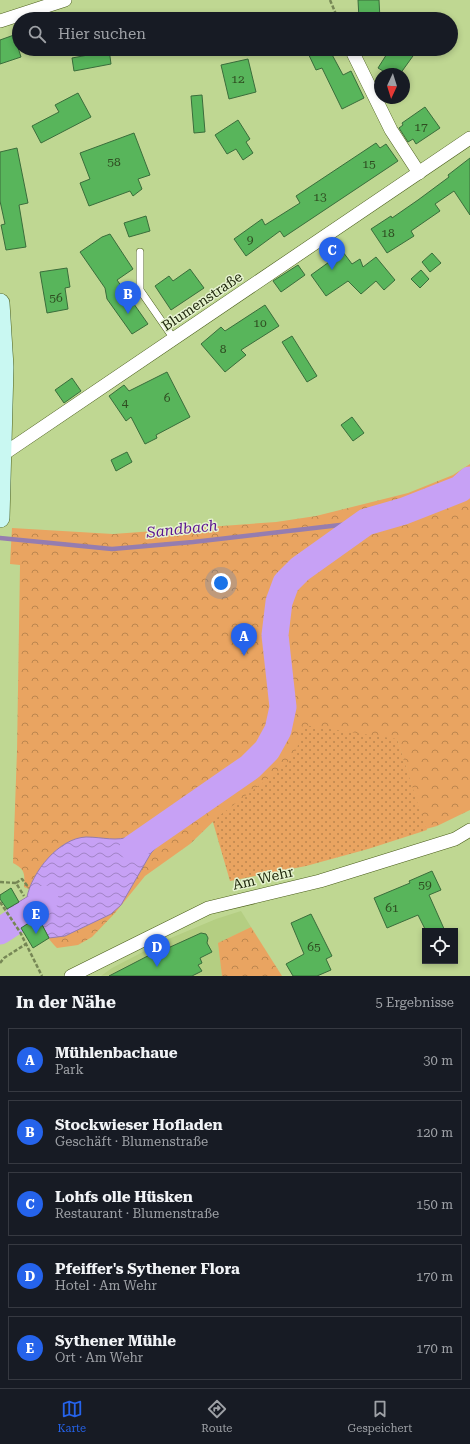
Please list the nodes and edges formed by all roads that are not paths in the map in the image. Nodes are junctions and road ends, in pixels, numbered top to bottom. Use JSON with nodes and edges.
{"nodes":[{"id":1,"x":65,"y":0,"type":"edge"},
{"id":2,"x":28,"y":12,"type":"edge"},
{"id":3,"x":12,"y":17,"type":"edge"},
{"id":4,"x":0,"y":21,"type":"edge"},
{"id":5,"x":355,"y":56,"type":"edge"},
{"id":6,"x":470,"y":138,"type":"edge"},
{"id":7,"x":420,"y":173,"type":"junction"},
{"id":8,"x":140,"y":252,"type":"dead end"},
{"id":9,"x":0,"y":303,"type":"edge"},
{"id":10,"x":174,"y":339,"type":"junction"},
{"id":11,"x":2,"y":455,"type":"junction"},
{"id":12,"x":0,"y":518,"type":"edge"},
{"id":13,"x":470,"y":830,"type":"edge"},
{"id":14,"x":71,"y":976,"type":"edge"}],
"edges":[{"from":1,"to":2,"type":"street"},
{"from":3,"to":4,"type":"street"},
{"from":5,"to":7,"type":"street"},
{"from":6,"to":7,"type":"street","name":"Blumenstraße"},
{"from":7,"to":10,"type":"street","name":"Blumenstraße"},
{"from":8,"to":10,"type":"lane"},
{"from":9,"to":11,"type":"street"},
{"from":10,"to":11,"type":"street","name":"Blumenstraße"},
{"from":11,"to":12,"type":"street"},
{"from":13,"to":14,"type":"street","name":"Am Wehr"}]}
